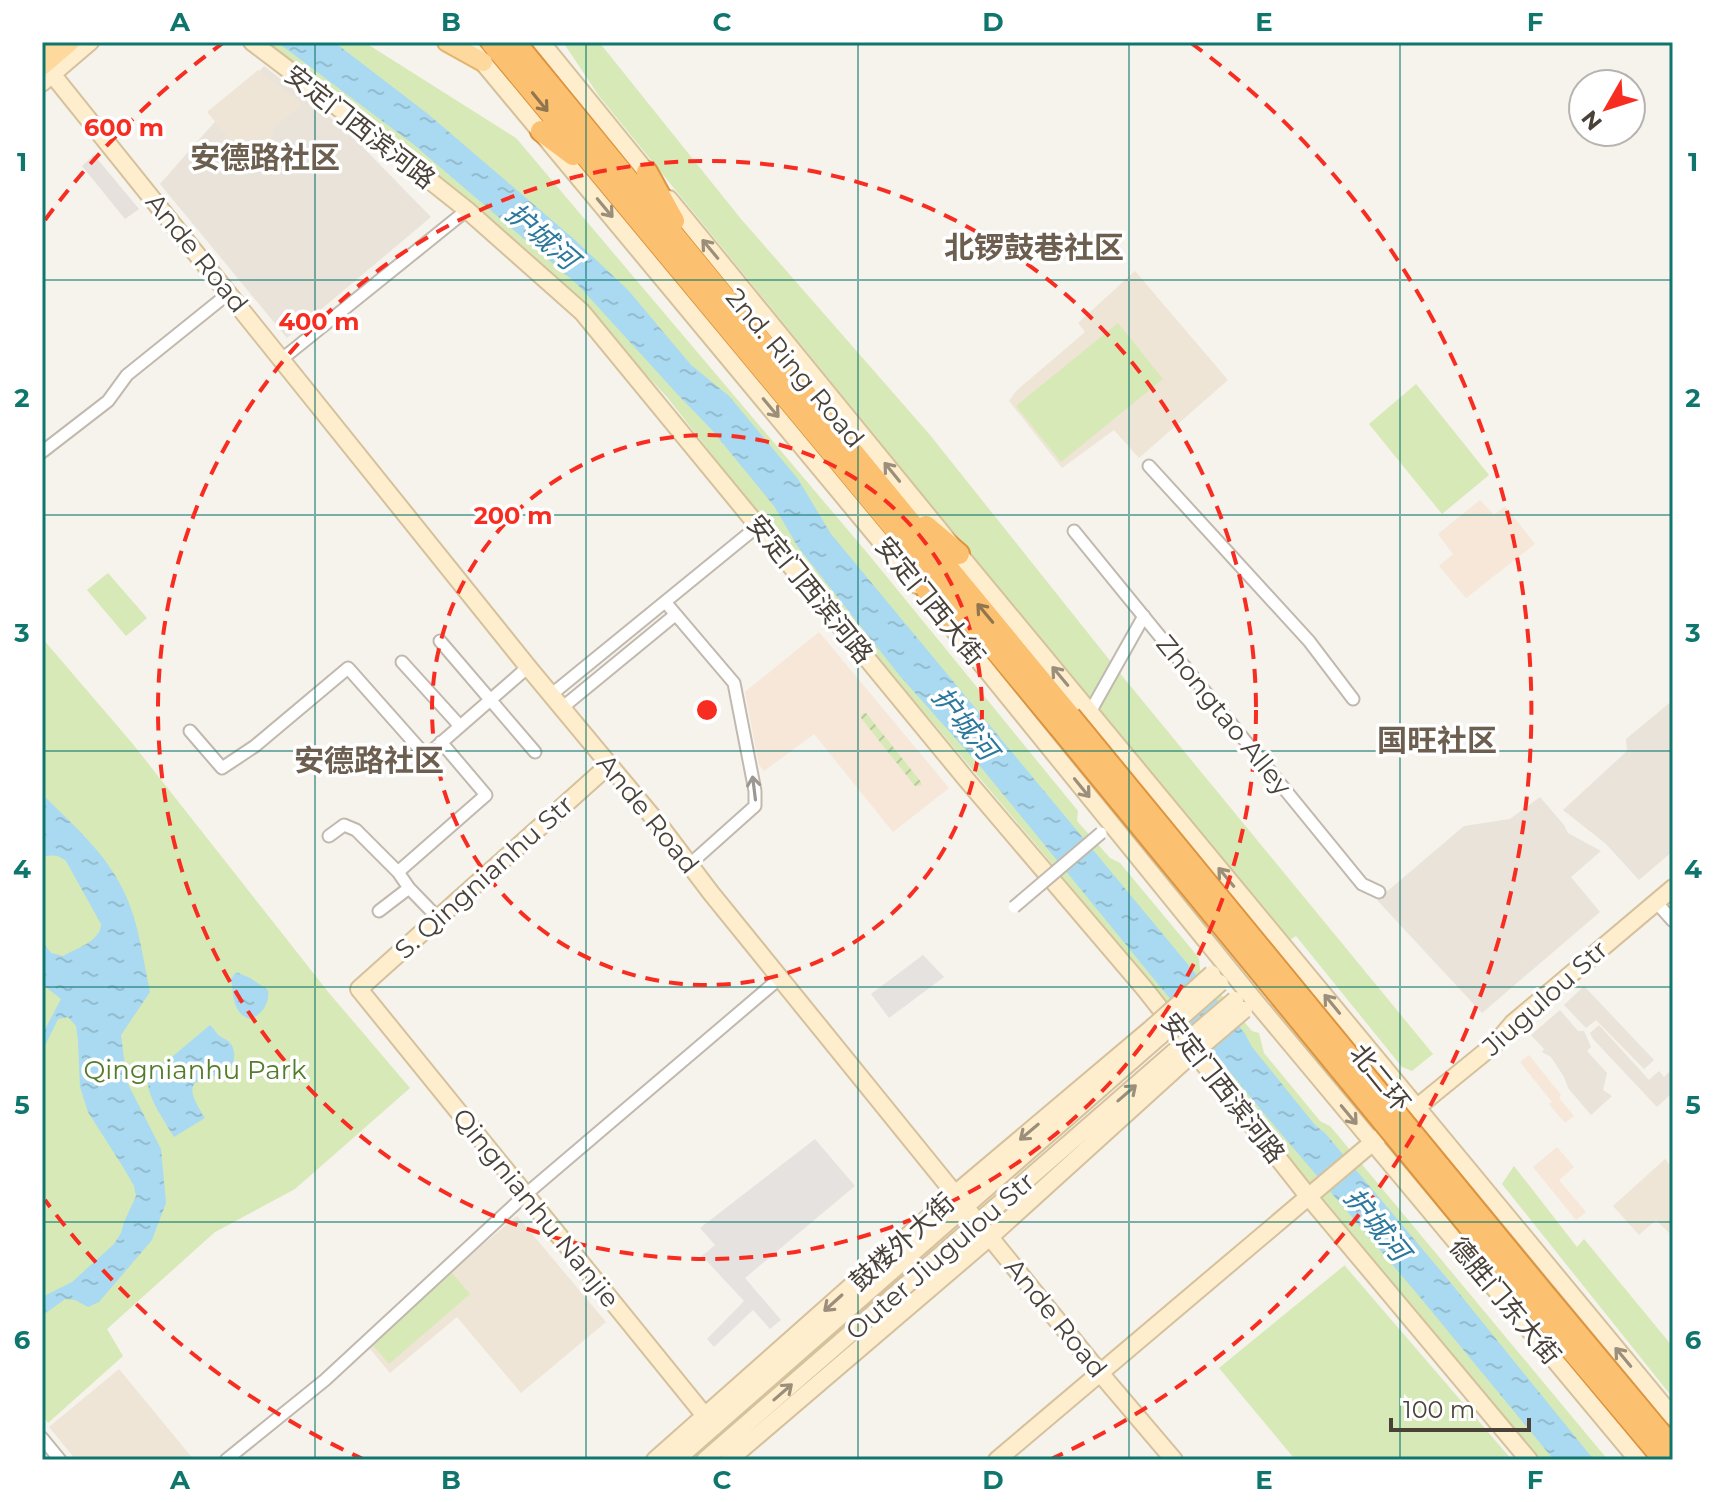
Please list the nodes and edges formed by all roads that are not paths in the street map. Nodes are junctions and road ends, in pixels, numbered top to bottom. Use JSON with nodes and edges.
{"nodes":[{"id":1,"x":70,"y":42,"type":"edge"},
{"id":2,"x":90,"y":42,"type":"edge"},
{"id":3,"x":252,"y":42,"type":"edge"},
{"id":4,"x":447,"y":42,"type":"edge"},
{"id":5,"x":466,"y":42,"type":"edge"},
{"id":6,"x":491,"y":42,"type":"edge"},
{"id":7,"x":515,"y":42,"type":"edge"},
{"id":8,"x":541,"y":42,"type":"edge"},
{"id":9,"x":483,"y":62,"type":"junction"},
{"id":10,"x":45,"y":72,"type":"edge"},
{"id":11,"x":541,"y":131,"type":"junction"},
{"id":12,"x":647,"y":172,"type":"junction"},
{"id":13,"x":604,"y":180,"type":"junction"},
{"id":14,"x":467,"y":210,"type":"junction"},
{"id":15,"x":697,"y":263,"type":"junction"},
{"id":16,"x":229,"y":293,"type":"junction"},
{"id":17,"x":282,"y":359,"type":"junction"},
{"id":18,"x":42,"y":452,"type":"edge"},
{"id":19,"x":1149,"y":466,"type":"dead end"},
{"id":20,"x":875,"y":492,"type":"junction"},
{"id":21,"x":758,"y":526,"type":"junction"},
{"id":22,"x":1074,"y":531,"type":"dead end"},
{"id":23,"x":959,"y":554,"type":"junction"},
{"id":24,"x":666,"y":603,"type":"junction"},
{"id":25,"x":675,"y":615,"type":"junction"},
{"id":26,"x":1144,"y":616,"type":"junction"},
{"id":27,"x":945,"y":618,"type":"junction"},
{"id":28,"x":440,"y":641,"type":"dead end"},
{"id":29,"x":402,"y":662,"type":"dead end"},
{"id":30,"x":528,"y":667,"type":"junction"},
{"id":31,"x":491,"y":699,"type":"junction"},
{"id":32,"x":1353,"y":699,"type":"dead end"},
{"id":33,"x":557,"y":700,"type":"junction"},
{"id":34,"x":1080,"y":714,"type":"junction"},
{"id":35,"x":460,"y":726,"type":"junction"},
{"id":36,"x":190,"y":731,"type":"dead end"},
{"id":37,"x":441,"y":742,"type":"junction"},
{"id":38,"x":535,"y":752,"type":"dead end"},
{"id":39,"x":609,"y":765,"type":"junction"},
{"id":40,"x":1106,"y":829,"type":"junction"},
{"id":41,"x":329,"y":836,"type":"dead end"},
{"id":42,"x":690,"y":864,"type":"junction"},
{"id":43,"x":398,"y":872,"type":"junction"},
{"id":44,"x":409,"y":888,"type":"junction"},
{"id":45,"x":1673,"y":888,"type":"edge"},
{"id":46,"x":1379,"y":892,"type":"dead end"},
{"id":47,"x":1656,"y":902,"type":"junction"},
{"id":48,"x":1014,"y":907,"type":"dead end"},
{"id":49,"x":1253,"y":908,"type":"junction"},
{"id":50,"x":379,"y":911,"type":"dead end"},
{"id":51,"x":438,"y":918,"type":"junction"},
{"id":52,"x":1673,"y":921,"type":"edge"},
{"id":53,"x":1272,"y":932,"type":"junction"},
{"id":54,"x":1209,"y":945,"type":"junction"},
{"id":55,"x":1295,"y":959,"type":"junction"},
{"id":56,"x":1222,"y":974,"type":"junction"},
{"id":57,"x":780,"y":978,"type":"junction"},
{"id":58,"x":1310,"y":978,"type":"junction"},
{"id":59,"x":1249,"y":1003,"type":"junction"},
{"id":60,"x":1417,"y":1108,"type":"junction"},
{"id":61,"x":1366,"y":1148,"type":"junction"},
{"id":62,"x":1450,"y":1149,"type":"junction"},
{"id":63,"x":1407,"y":1184,"type":"junction"},
{"id":64,"x":525,"y":1195,"type":"junction"},
{"id":65,"x":1308,"y":1196,"type":"junction"},
{"id":66,"x":961,"y":1201,"type":"junction"},
{"id":67,"x":984,"y":1230,"type":"junction"},
{"id":68,"x":1542,"y":1303,"type":"junction"},
{"id":69,"x":1100,"y":1373,"type":"junction"},
{"id":70,"x":1673,"y":1417,"type":"edge"},
{"id":71,"x":709,"y":1422,"type":"junction"},
{"id":72,"x":42,"y":1438,"type":"edge"},
{"id":73,"x":1673,"y":1448,"type":"edge"},
{"id":74,"x":732,"y":1455,"type":"edge"},
{"id":75,"x":60,"y":1460,"type":"edge"},
{"id":76,"x":226,"y":1460,"type":"edge"},
{"id":77,"x":655,"y":1460,"type":"edge"},
{"id":78,"x":676,"y":1460,"type":"edge"},
{"id":79,"x":705,"y":1460,"type":"edge"},
{"id":80,"x":997,"y":1460,"type":"edge"},
{"id":81,"x":1174,"y":1460,"type":"edge"},
{"id":82,"x":1529,"y":1460,"type":"edge"},
{"id":83,"x":1638,"y":1460,"type":"edge"},
{"id":84,"x":1664,"y":1460,"type":"edge"}],
"edges":[{"from":1,"to":10,"type":"main road"},
{"from":2,"to":10,"type":"street"},
{"from":3,"to":14,"type":"street","name":"安定门西滨河路"},
{"from":4,"to":9,"type":"main road"},
{"from":5,"to":9,"type":"street","name":"安定门西大街"},
{"from":6,"to":13,"type":"highway","name":"2nd. Ring Road","one_way":true},
{"from":7,"to":15,"type":"highway","name":"2nd. Ring Road"},
{"from":8,"to":12,"type":"street","name":"安定门西大街"},
{"from":9,"to":11,"type":"street","name":"安定门西大街"},
{"from":10,"to":16,"type":"street","name":"Ande Road"},
{"from":11,"to":13,"type":"highway"},
{"from":11,"to":27,"type":"street","name":"安定门西大街","one_way":true},
{"from":12,"to":15,"type":"highway"},
{"from":23,"to":12,"type":"street","name":"安定门西大街","one_way":true},
{"from":13,"to":20,"type":"highway","name":"2nd. Ring Road"},
{"from":14,"to":17,"type":"street"},
{"from":14,"to":21,"type":"street","name":"安定门西滨河路"},
{"from":15,"to":20,"type":"highway","name":"2nd. Ring Road"},
{"from":16,"to":17,"type":"street","name":"Ande Road"},
{"from":16,"to":18,"type":"street"},
{"from":17,"to":30,"type":"street","name":"Ande Road"},
{"from":19,"to":32,"type":"street"},
{"from":20,"to":23,"type":"highway"},
{"from":20,"to":27,"type":"highway"},
{"from":34,"to":20,"type":"highway","name":"2nd. Ring Road","one_way":true},
{"from":20,"to":68,"type":"highway","name":"北二环","bridge":true},
{"from":21,"to":24,"type":"street"},
{"from":21,"to":65,"type":"street","name":"安定门西滨河路"},
{"from":22,"to":26,"type":"street","name":"Zhongtao Alley"},
{"from":34,"to":23,"type":"street","name":"安定门西大街","one_way":true},
{"from":24,"to":25,"type":"street"},
{"from":24,"to":33,"type":"street"},
{"from":25,"to":33,"type":"street"},
{"from":42,"to":25,"type":"street","one_way":true},
{"from":26,"to":34,"type":"street"},
{"from":26,"to":46,"type":"street","name":"Zhongtao Alley"},
{"from":27,"to":40,"type":"street","name":"安定门西大街","one_way":true},
{"from":28,"to":31,"type":"street"},
{"from":29,"to":35,"type":"street"},
{"from":30,"to":31,"type":"street"},
{"from":30,"to":33,"type":"street","name":"Ande Road"},
{"from":31,"to":35,"type":"street"},
{"from":31,"to":38,"type":"street"},
{"from":33,"to":39,"type":"street","name":"Ande Road"},
{"from":49,"to":34,"type":"street","name":"安定门西大街","one_way":true},
{"from":34,"to":68,"type":"highway","name":"北二环","bridge":true},
{"from":35,"to":37,"type":"street"},
{"from":36,"to":37,"type":"street"},
{"from":37,"to":43,"type":"street"},
{"from":39,"to":42,"type":"street","name":"Ande Road"},
{"from":39,"to":51,"type":"street","name":"S. Qingnianhu Str"},
{"from":40,"to":48,"type":"street","bridge":true},
{"from":40,"to":54,"type":"street","name":"安定门西大街"},
{"from":41,"to":43,"type":"street"},
{"from":42,"to":57,"type":"street","name":"Ande Road"},
{"from":43,"to":44,"type":"street"},
{"from":44,"to":50,"type":"street"},
{"from":44,"to":51,"type":"street"},
{"from":45,"to":47,"type":"street","name":"Jiugulou Str"},
{"from":47,"to":52,"type":"street"},
{"from":47,"to":60,"type":"street","name":"Jiugulou Str"},
{"from":49,"to":53,"type":"street","name":"安定门西大街"},
{"from":49,"to":54,"type":"street"},
{"from":51,"to":64,"type":"street","name":"Qingnianhu Nanjie"},
{"from":53,"to":55,"type":"street","name":"安定门西大街"},
{"from":53,"to":56,"type":"street"},
{"from":54,"to":56,"type":"street","name":"安定门西大街"},
{"from":55,"to":58,"type":"street","name":"安定门西大街"},
{"from":55,"to":59,"type":"street"},
{"from":56,"to":59,"type":"street","name":"安定门西大街"},
{"from":56,"to":66,"type":"street","name":"鼓楼外大街","one_way":true,"bridge":true},
{"from":57,"to":64,"type":"street"},
{"from":57,"to":66,"type":"street","name":"Ande Road"},
{"from":58,"to":59,"type":"street"},
{"from":60,"to":58,"type":"street","name":"安定门西大街","one_way":true},
{"from":59,"to":61,"type":"street","name":"安定门西大街","one_way":true},
{"from":67,"to":59,"type":"street","name":"Outer Jiugulou Str","one_way":true,"bridge":true},
{"from":60,"to":61,"type":"street","name":"Jiugulou Str"},
{"from":60,"to":62,"type":"street","name":"德胜门东大街"},
{"from":61,"to":63,"type":"street","name":"德胜门东大街"},
{"from":61,"to":65,"type":"street","name":"Jiugulou Str"},
{"from":62,"to":63,"type":"street"},
{"from":70,"to":62,"type":"street","name":"德胜门东大街","one_way":true},
{"from":63,"to":83,"type":"street","name":"德胜门东大街"},
{"from":64,"to":71,"type":"street","name":"Qingnianhu Nanjie"},
{"from":64,"to":76,"type":"street"},
{"from":65,"to":69,"type":"street"},
{"from":65,"to":82,"type":"street","name":"安定门西滨河路"},
{"from":66,"to":67,"type":"street","name":"Ande Road"},
{"from":66,"to":71,"type":"street","name":"鼓楼外大街","one_way":true},
{"from":67,"to":69,"type":"street","name":"Ande Road"},
{"from":74,"to":67,"type":"street","name":"Outer Jiugulou Str","one_way":true},
{"from":68,"to":73,"type":"highway","name":"北二环"},
{"from":68,"to":84,"type":"highway","name":"北二环"},
{"from":69,"to":80,"type":"street"},
{"from":69,"to":81,"type":"street","name":"Ande Road"},
{"from":71,"to":77,"type":"street","name":"鼓楼外大街"},
{"from":71,"to":78,"type":"street","name":"鼓楼外大街"},
{"from":72,"to":75,"type":"street"},
{"from":74,"to":79,"type":"street"}]}
